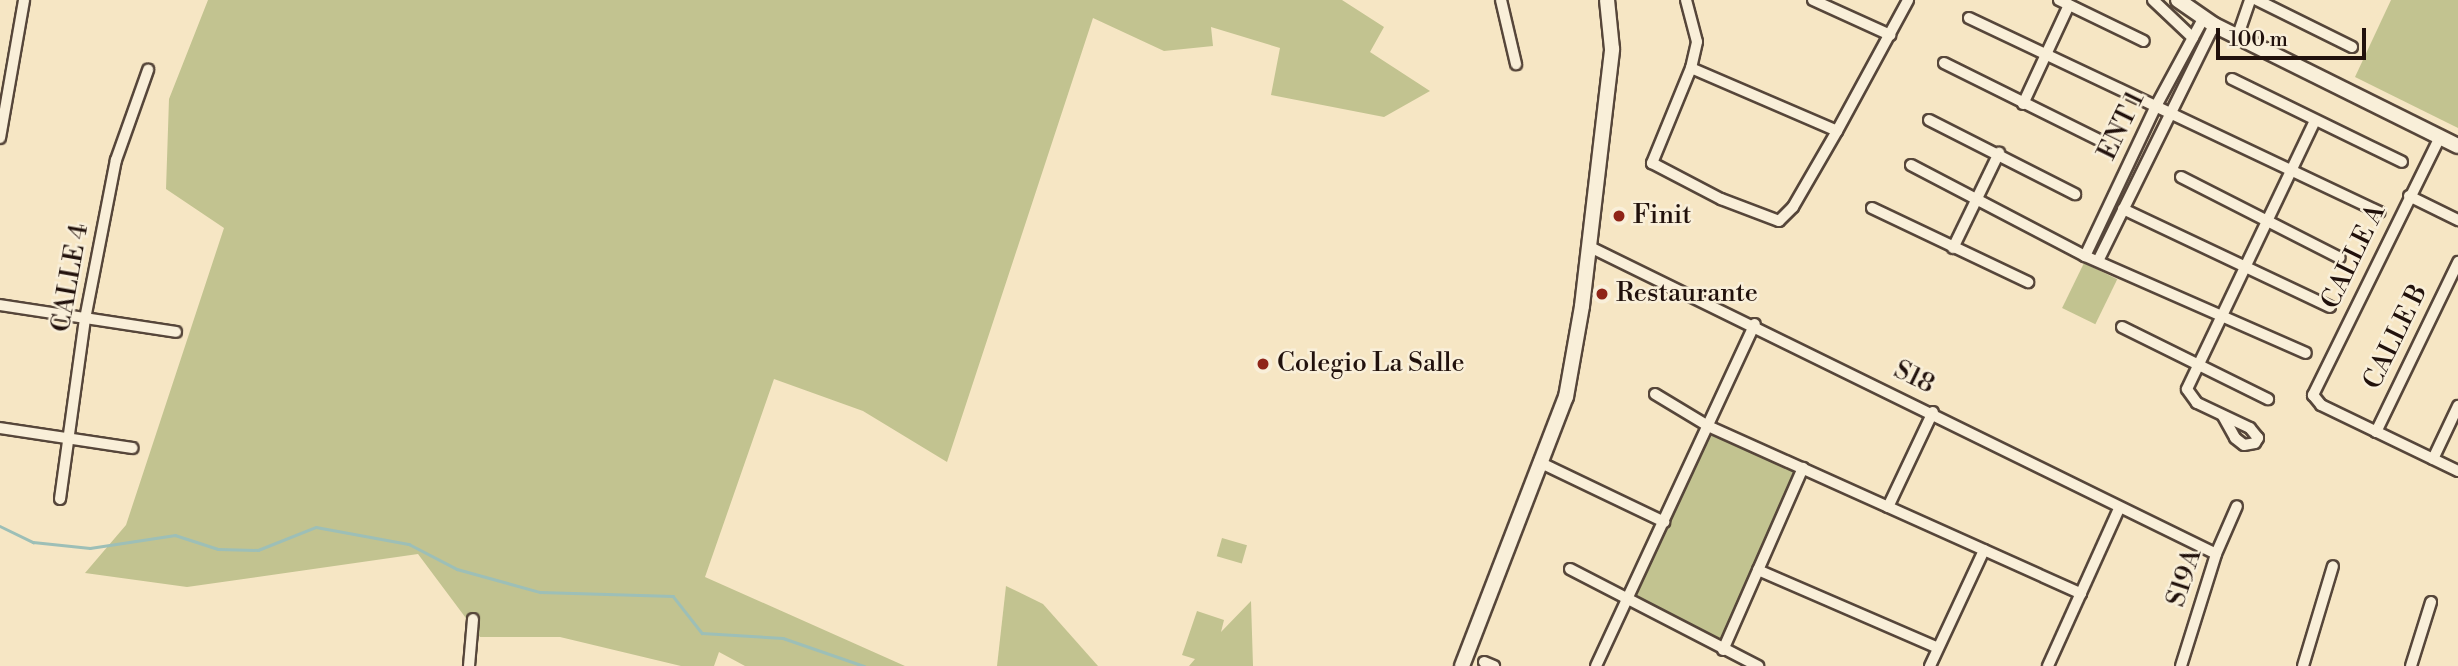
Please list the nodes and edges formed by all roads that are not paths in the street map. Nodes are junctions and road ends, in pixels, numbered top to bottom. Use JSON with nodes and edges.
{"nodes":[{"id":1,"x":24,"y":0,"type":"edge"},
{"id":2,"x":1501,"y":0,"type":"edge"},
{"id":3,"x":1607,"y":0,"type":"edge"},
{"id":4,"x":1686,"y":0,"type":"edge"},
{"id":5,"x":1813,"y":0,"type":"edge"},
{"id":6,"x":1908,"y":0,"type":"edge"},
{"id":7,"x":2153,"y":0,"type":"edge"},
{"id":8,"x":2178,"y":0,"type":"edge"},
{"id":9,"x":2250,"y":0,"type":"edge"},
{"id":10,"x":2257,"y":0,"type":"edge"},
{"id":11,"x":2064,"y":3,"type":"edge"},
{"id":12,"x":1969,"y":18,"type":"dead end"},
{"id":13,"x":2209,"y":22,"type":"junction"},
{"id":14,"x":1890,"y":35,"type":"junction"},
{"id":15,"x":2238,"y":35,"type":"junction"},
{"id":16,"x":2193,"y":38,"type":"junction"},
{"id":17,"x":2144,"y":41,"type":"dead end"},
{"id":18,"x":2352,"y":47,"type":"dead end"},
{"id":19,"x":2046,"y":54,"type":"junction"},
{"id":20,"x":1944,"y":63,"type":"dead end"},
{"id":21,"x":1516,"y":64,"type":"dead end"},
{"id":22,"x":1691,"y":68,"type":"junction"},
{"id":23,"x":148,"y":70,"type":"dead end"},
{"id":24,"x":2232,"y":79,"type":"dead end"},
{"id":25,"x":2023,"y":104,"type":"junction"},
{"id":26,"x":2156,"y":106,"type":"junction"},
{"id":27,"x":2169,"y":112,"type":"junction"},
{"id":28,"x":1929,"y":120,"type":"dead end"},
{"id":29,"x":2315,"y":121,"type":"junction"},
{"id":30,"x":1837,"y":131,"type":"junction"},
{"id":31,"x":2441,"y":137,"type":"junction"},
{"id":32,"x":0,"y":138,"type":"edge"},
{"id":33,"x":2097,"y":139,"type":"dead end"},
{"id":34,"x":2458,"y":146,"type":"edge"},
{"id":35,"x":2000,"y":153,"type":"junction"},
{"id":36,"x":2402,"y":162,"type":"dead end"},
{"id":37,"x":1910,"y":165,"type":"dead end"},
{"id":38,"x":2292,"y":169,"type":"junction"},
{"id":39,"x":2181,"y":177,"type":"dead end"},
{"id":40,"x":2075,"y":194,"type":"dead end"},
{"id":41,"x":2409,"y":196,"type":"junction"},
{"id":42,"x":1978,"y":199,"type":"junction"},
{"id":43,"x":1872,"y":208,"type":"dead end"},
{"id":44,"x":2123,"y":209,"type":"junction"},
{"id":45,"x":2380,"y":212,"type":"dead end"},
{"id":46,"x":2267,"y":219,"type":"junction"},
{"id":47,"x":2458,"y":220,"type":"edge"},
{"id":48,"x":1590,"y":247,"type":"junction"},
{"id":49,"x":1953,"y":248,"type":"junction"},
{"id":50,"x":2085,"y":256,"type":"junction"},
{"id":51,"x":2340,"y":258,"type":"dead end"},
{"id":52,"x":2098,"y":261,"type":"junction"},
{"id":53,"x":2458,"y":262,"type":"edge"},
{"id":54,"x":2245,"y":266,"type":"junction"},
{"id":55,"x":2028,"y":282,"type":"dead end"},
{"id":56,"x":0,"y":305,"type":"edge"},
{"id":57,"x":2330,"y":307,"type":"dead end"},
{"id":58,"x":2221,"y":316,"type":"junction"},
{"id":59,"x":85,"y":319,"type":"junction"},
{"id":60,"x":1755,"y":324,"type":"junction"},
{"id":61,"x":2122,"y":327,"type":"dead end"},
{"id":62,"x":176,"y":332,"type":"dead end"},
{"id":63,"x":2305,"y":353,"type":"dead end"},
{"id":64,"x":2199,"y":364,"type":"junction"},
{"id":65,"x":1655,"y":394,"type":"dead end"},
{"id":66,"x":2268,"y":399,"type":"dead end"},
{"id":67,"x":2458,"y":406,"type":"edge"},
{"id":68,"x":1933,"y":412,"type":"junction"},
{"id":69,"x":2223,"y":415,"type":"dead end"},
{"id":70,"x":1708,"y":426,"type":"junction"},
{"id":71,"x":0,"y":428,"type":"edge"},
{"id":72,"x":2376,"y":432,"type":"junction"},
{"id":73,"x":70,"y":438,"type":"junction"},
{"id":74,"x":134,"y":448,"type":"dead end"},
{"id":75,"x":2433,"y":459,"type":"junction"},
{"id":76,"x":1539,"y":462,"type":"junction"},
{"id":77,"x":1802,"y":468,"type":"junction"},
{"id":78,"x":2458,"y":471,"type":"edge"},
{"id":79,"x":60,"y":499,"type":"dead end"},
{"id":80,"x":2237,"y":506,"type":"dead end"},
{"id":81,"x":1888,"y":507,"type":"junction"},
{"id":82,"x":2119,"y":509,"type":"junction"},
{"id":83,"x":1664,"y":522,"type":"junction"},
{"id":84,"x":1984,"y":550,"type":"junction"},
{"id":85,"x":2216,"y":554,"type":"junction"},
{"id":86,"x":2333,"y":566,"type":"dead end"},
{"id":87,"x":1570,"y":569,"type":"dead end"},
{"id":88,"x":1758,"y":570,"type":"junction"},
{"id":89,"x":2081,"y":594,"type":"junction"},
{"id":90,"x":1624,"y":599,"type":"junction"},
{"id":91,"x":2431,"y":602,"type":"dead end"},
{"id":92,"x":473,"y":619,"type":"dead end"},
{"id":93,"x":1938,"y":648,"type":"junction"},
{"id":94,"x":1723,"y":650,"type":"junction"},
{"id":95,"x":469,"y":666,"type":"edge"},
{"id":96,"x":1462,"y":666,"type":"edge"},
{"id":97,"x":1596,"y":666,"type":"edge"},
{"id":98,"x":1758,"y":666,"type":"edge"},
{"id":99,"x":1930,"y":666,"type":"edge"},
{"id":100,"x":2048,"y":666,"type":"edge"},
{"id":101,"x":2181,"y":666,"type":"edge"},
{"id":102,"x":2303,"y":666,"type":"edge"},
{"id":103,"x":2411,"y":666,"type":"edge"}],
"edges":[{"from":1,"to":32,"type":"street"},
{"from":2,"to":21,"type":"street"},
{"from":3,"to":48,"type":"street"},
{"from":4,"to":22,"type":"street"},
{"from":5,"to":14,"type":"street"},
{"from":6,"to":14,"type":"street"},
{"from":7,"to":16,"type":"street"},
{"from":8,"to":13,"type":"street"},
{"from":9,"to":15,"type":"street"},
{"from":10,"to":18,"type":"street"},
{"from":11,"to":17,"type":"street"},
{"from":11,"to":19,"type":"street"},
{"from":12,"to":19,"type":"street"},
{"from":13,"to":15,"type":"street"},
{"from":13,"to":16,"type":"street","name":"ENT 1"},
{"from":13,"to":27,"type":"street","name":"ENT 1"},
{"from":14,"to":30,"type":"street"},
{"from":15,"to":31,"type":"street"},
{"from":16,"to":26,"type":"street","name":"ENT 1"},
{"from":19,"to":25,"type":"street"},
{"from":19,"to":26,"type":"street"},
{"from":20,"to":25,"type":"street"},
{"from":22,"to":30,"type":"street"},
{"from":22,"to":30,"type":"street"},
{"from":23,"to":59,"type":"street","name":"CALLE 4"},
{"from":24,"to":29,"type":"street"},
{"from":25,"to":33,"type":"street"},
{"from":26,"to":27,"type":"street"},
{"from":26,"to":50,"type":"street","name":"ENT 1"},
{"from":27,"to":38,"type":"street"},
{"from":27,"to":44,"type":"street","name":"ENT 1"},
{"from":28,"to":35,"type":"street"},
{"from":29,"to":36,"type":"street"},
{"from":29,"to":38,"type":"street"},
{"from":31,"to":34,"type":"street"},
{"from":31,"to":41,"type":"street","name":"CALLE A"},
{"from":35,"to":40,"type":"street"},
{"from":35,"to":42,"type":"street"},
{"from":37,"to":42,"type":"street"},
{"from":38,"to":45,"type":"street"},
{"from":38,"to":46,"type":"street"},
{"from":39,"to":46,"type":"street"},
{"from":41,"to":47,"type":"street"},
{"from":41,"to":72,"type":"street","name":"CALLE A"},
{"from":42,"to":49,"type":"street"},
{"from":42,"to":50,"type":"street"},
{"from":43,"to":49,"type":"street"},
{"from":44,"to":52,"type":"street","name":"ENT 1"},
{"from":44,"to":54,"type":"street"},
{"from":46,"to":51,"type":"street"},
{"from":46,"to":54,"type":"street"},
{"from":48,"to":60,"type":"street","name":"S18"},
{"from":48,"to":76,"type":"street"},
{"from":49,"to":55,"type":"street"},
{"from":50,"to":52,"type":"street"},
{"from":52,"to":58,"type":"street"},
{"from":53,"to":72,"type":"street","name":"CALLE B"},
{"from":54,"to":57,"type":"street"},
{"from":54,"to":58,"type":"street"},
{"from":56,"to":59,"type":"street"},
{"from":58,"to":63,"type":"street"},
{"from":58,"to":64,"type":"street"},
{"from":59,"to":62,"type":"street"},
{"from":59,"to":73,"type":"street","name":"CALLE 4"},
{"from":60,"to":68,"type":"street","name":"S18"},
{"from":60,"to":70,"type":"street"},
{"from":61,"to":64,"type":"street"},
{"from":64,"to":66,"type":"street"},
{"from":64,"to":69,"type":"street"},
{"from":65,"to":70,"type":"street"},
{"from":67,"to":75,"type":"street"},
{"from":68,"to":81,"type":"street"},
{"from":68,"to":82,"type":"street","name":"S18"},
{"from":70,"to":77,"type":"street"},
{"from":70,"to":83,"type":"street"},
{"from":71,"to":73,"type":"street"},
{"from":72,"to":75,"type":"street"},
{"from":73,"to":74,"type":"street"},
{"from":73,"to":79,"type":"street","name":"CALLE 4"},
{"from":75,"to":78,"type":"street"},
{"from":76,"to":83,"type":"street"},
{"from":76,"to":96,"type":"street"},
{"from":77,"to":81,"type":"street"},
{"from":77,"to":88,"type":"street"},
{"from":80,"to":85,"type":"street","name":"S19A"},
{"from":81,"to":84,"type":"street"},
{"from":82,"to":85,"type":"street","name":"S18"},
{"from":82,"to":89,"type":"street"},
{"from":83,"to":90,"type":"street"},
{"from":84,"to":89,"type":"street"},
{"from":84,"to":93,"type":"street"},
{"from":85,"to":101,"type":"street","name":"S19A"},
{"from":86,"to":102,"type":"street"},
{"from":87,"to":90,"type":"street"},
{"from":88,"to":93,"type":"street"},
{"from":88,"to":94,"type":"street"},
{"from":89,"to":100,"type":"street"},
{"from":90,"to":94,"type":"street"},
{"from":90,"to":97,"type":"street"},
{"from":91,"to":103,"type":"street"},
{"from":92,"to":95,"type":"street"},
{"from":93,"to":99,"type":"street"},
{"from":94,"to":98,"type":"street"}]}
